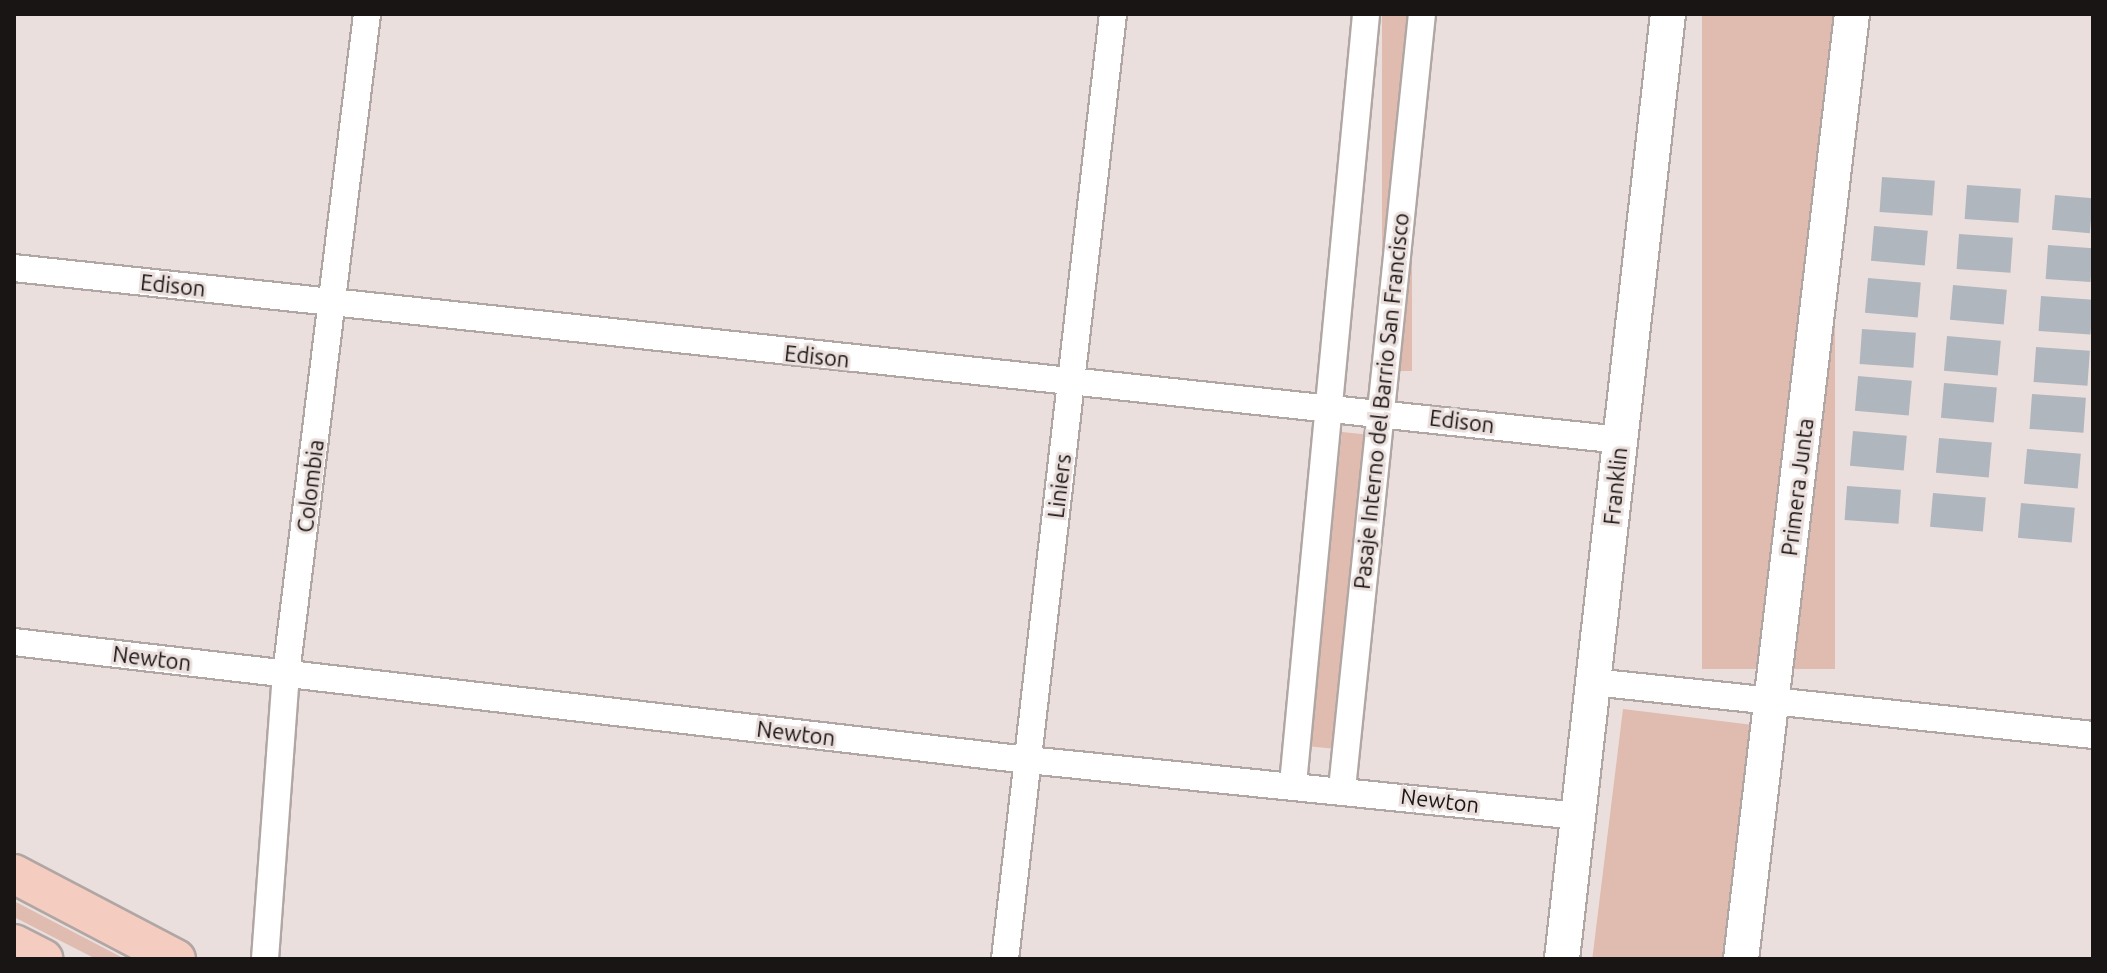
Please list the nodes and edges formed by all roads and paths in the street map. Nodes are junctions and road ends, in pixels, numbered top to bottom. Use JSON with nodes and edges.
{"nodes":[{"id":1,"x":367,"y":14,"type":"edge"},
{"id":2,"x":1113,"y":14,"type":"edge"},
{"id":3,"x":1366,"y":14,"type":"edge"},
{"id":4,"x":1422,"y":14,"type":"edge"},
{"id":5,"x":1668,"y":14,"type":"edge"},
{"id":6,"x":1852,"y":14,"type":"edge"},
{"id":7,"x":14,"y":268,"type":"edge"},
{"id":8,"x":334,"y":303,"type":"junction"},
{"id":9,"x":1071,"y":383,"type":"junction"},
{"id":10,"x":1327,"y":407,"type":"junction"},
{"id":11,"x":1379,"y":412,"type":"junction"},
{"id":12,"x":1620,"y":440,"type":"junction"},
{"id":13,"x":14,"y":642,"type":"edge"},
{"id":14,"x":286,"y":674,"type":"junction"},
{"id":15,"x":1593,"y":682,"type":"junction"},
{"id":16,"x":1771,"y":703,"type":"junction"},
{"id":17,"x":2093,"y":735,"type":"edge"},
{"id":18,"x":1028,"y":760,"type":"junction"},
{"id":19,"x":1293,"y":784,"type":"junction"},
{"id":20,"x":1342,"y":789,"type":"junction"},
{"id":21,"x":1578,"y":816,"type":"junction"},
{"id":22,"x":14,"y":874,"type":"edge"},
{"id":23,"x":14,"y":944,"type":"edge"},
{"id":24,"x":43,"y":959,"type":"edge"},
{"id":25,"x":176,"y":959,"type":"edge"},
{"id":26,"x":265,"y":959,"type":"edge"},
{"id":27,"x":1005,"y":959,"type":"edge"},
{"id":28,"x":1562,"y":959,"type":"edge"},
{"id":29,"x":1741,"y":959,"type":"edge"}],
"edges":[{"from":1,"to":8,"type":"street","name":"Colombia"},
{"from":2,"to":9,"type":"street","name":"Liniers"},
{"from":3,"to":10,"type":"street"},
{"from":4,"to":11,"type":"street","name":"Pasaje Interno del Barrio San Francisco"},
{"from":5,"to":12,"type":"street","name":"Franklin"},
{"from":6,"to":16,"type":"street","name":"Primera Junta"},
{"from":7,"to":8,"type":"street","name":"Edison"},
{"from":8,"to":9,"type":"street","name":"Edison"},
{"from":8,"to":14,"type":"street","name":"Colombia"},
{"from":9,"to":10,"type":"street","name":"Edison"},
{"from":9,"to":18,"type":"street","name":"Liniers"},
{"from":10,"to":11,"type":"street","name":"Edison"},
{"from":10,"to":19,"type":"street"},
{"from":11,"to":12,"type":"street","name":"Edison"},
{"from":11,"to":20,"type":"street","name":"Pasaje Interno del Barrio San Francisco"},
{"from":12,"to":15,"type":"street","name":"Franklin"},
{"from":13,"to":14,"type":"street","name":"Newton"},
{"from":14,"to":18,"type":"street","name":"Newton"},
{"from":14,"to":26,"type":"street","name":"Colombia"},
{"from":15,"to":16,"type":"street"},
{"from":15,"to":21,"type":"street","name":"Franklin"},
{"from":16,"to":17,"type":"street"},
{"from":16,"to":29,"type":"street","name":"Primera Junta"},
{"from":18,"to":19,"type":"street","name":"Newton"},
{"from":18,"to":27,"type":"street","name":"Liniers"},
{"from":19,"to":20,"type":"street","name":"Newton"},
{"from":20,"to":21,"type":"street","name":"Newton"},
{"from":21,"to":28,"type":"street","name":"Franklin"},
{"from":22,"to":25,"type":"main road"},
{"from":23,"to":24,"type":"main road"}]}
